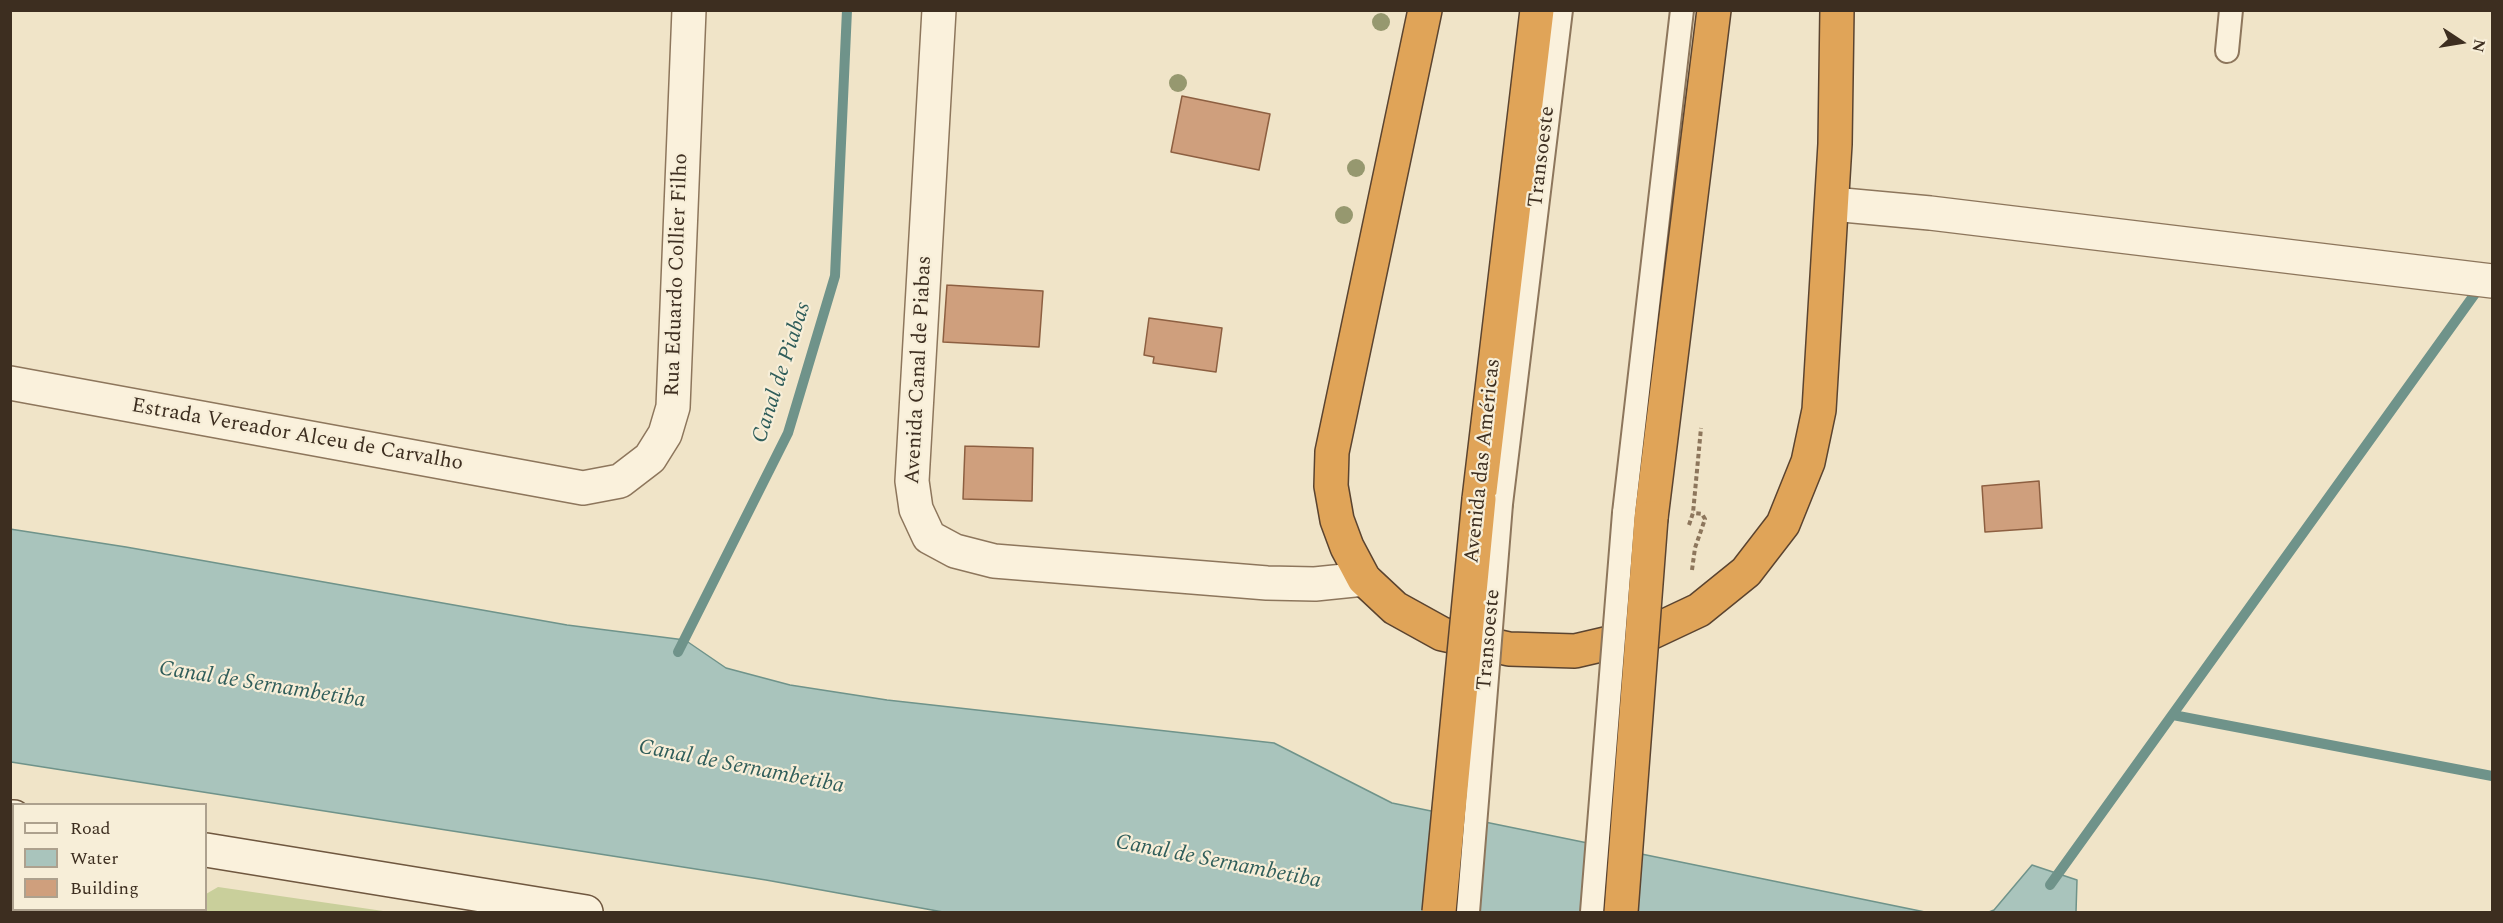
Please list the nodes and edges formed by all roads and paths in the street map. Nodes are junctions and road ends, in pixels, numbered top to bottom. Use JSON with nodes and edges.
{"nodes":[{"id":1,"x":689,"y":10,"type":"edge"},
{"id":2,"x":939,"y":10,"type":"edge"},
{"id":3,"x":1425,"y":10,"type":"edge"},
{"id":4,"x":1537,"y":10,"type":"edge"},
{"id":5,"x":1561,"y":10,"type":"edge"},
{"id":6,"x":1682,"y":10,"type":"edge"},
{"id":7,"x":1714,"y":10,"type":"edge"},
{"id":8,"x":1837,"y":10,"type":"edge"},
{"id":9,"x":2231,"y":10,"type":"edge"},
{"id":10,"x":2227,"y":51,"type":"dead end"},
{"id":11,"x":1832,"y":204,"type":"junction"},
{"id":12,"x":2480,"y":279,"type":"edge"},
{"id":13,"x":10,"y":383,"type":"edge"},
{"id":14,"x":583,"y":488,"type":"joint"},
{"id":15,"x":1490,"y":502,"type":"junction"},
{"id":16,"x":1693,"y":513,"type":"dead end"},
{"id":17,"x":1638,"y":516,"type":"junction"},
{"id":18,"x":1364,"y":579,"type":"junction"},
{"id":19,"x":1692,"y":613,"type":"junction"},
{"id":20,"x":207,"y":850,"type":"edge"},
{"id":21,"x":586,"y":912,"type":"edge"},
{"id":22,"x":1439,"y":912,"type":"edge"},
{"id":23,"x":1468,"y":912,"type":"edge"},
{"id":24,"x":1592,"y":912,"type":"edge"},
{"id":25,"x":1621,"y":912,"type":"edge"}],
"edges":[{"from":1,"to":14,"type":"street","name":"Rua Eduardo Collier Filho"},
{"from":2,"to":18,"type":"street","name":"Avenida Canal de Piabas"},
{"from":3,"to":18,"type":"highway"},
{"from":4,"to":15,"type":"highway","name":"Avenida das Américas"},
{"from":5,"to":15,"type":"lane","name":"Transoeste"},
{"from":6,"to":17,"type":"lane"},
{"from":7,"to":17,"type":"highway"},
{"from":8,"to":11,"type":"highway"},
{"from":9,"to":10,"type":"lane"},
{"from":11,"to":12,"type":"street"},
{"from":11,"to":19,"type":"highway"},
{"from":13,"to":14,"type":"street","name":"Estrada Vereador Alceu de Carvalho"},
{"from":15,"to":22,"type":"highway","name":"Avenida das Américas","bridge":true},
{"from":15,"to":23,"type":"lane","name":"Transoeste","bridge":true},
{"from":16,"to":19,"type":"path"},
{"from":17,"to":24,"type":"lane","bridge":true},
{"from":17,"to":25,"type":"highway","bridge":true},
{"from":18,"to":19,"type":"highway"},
{"from":20,"to":21,"type":"street"}]}
